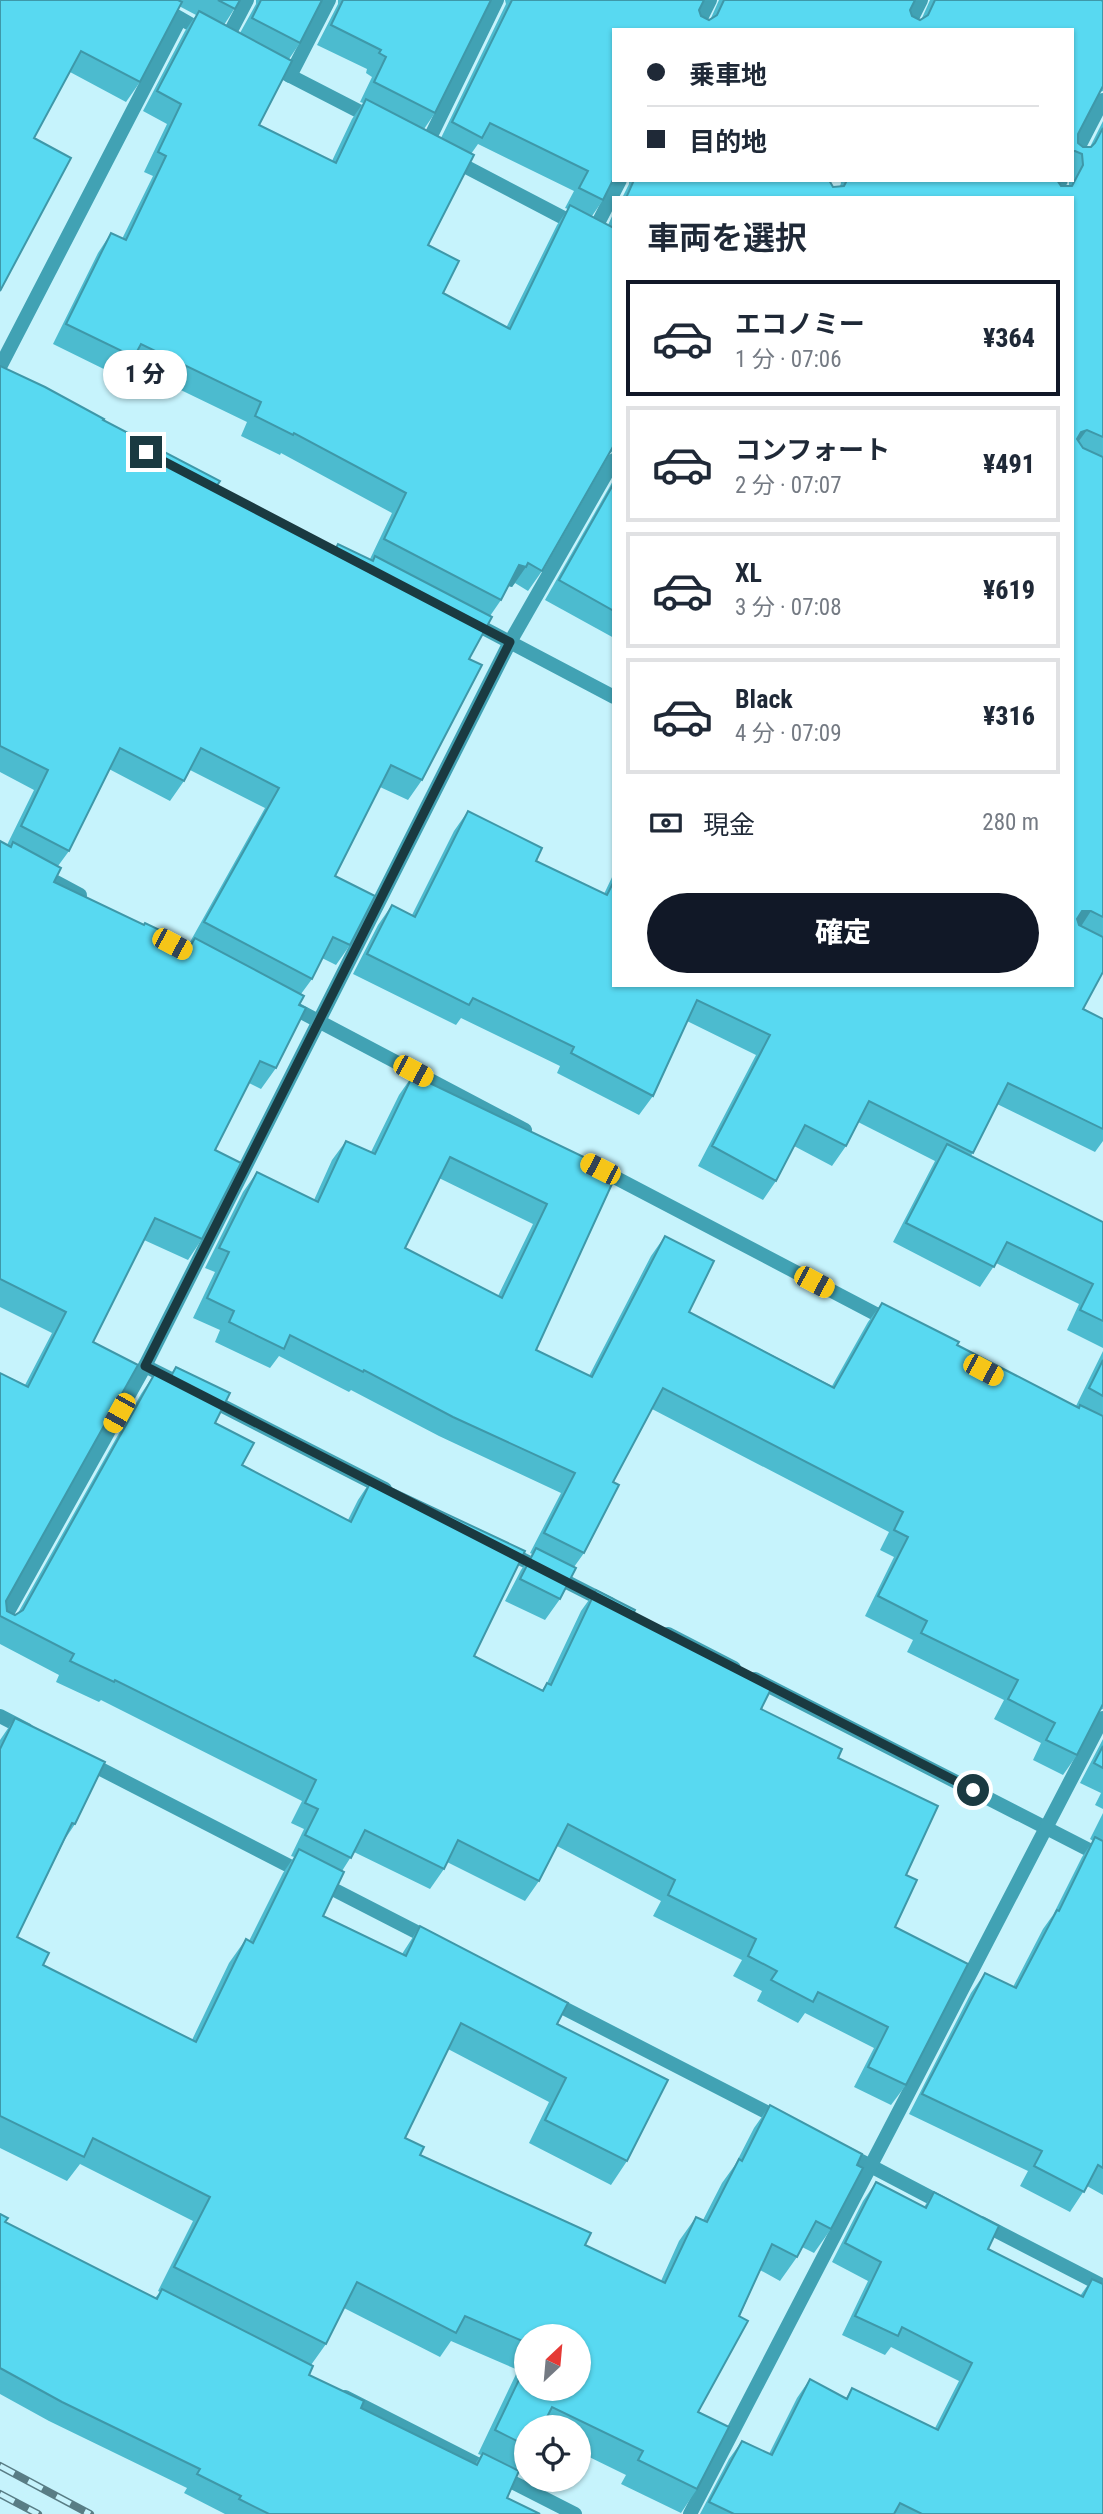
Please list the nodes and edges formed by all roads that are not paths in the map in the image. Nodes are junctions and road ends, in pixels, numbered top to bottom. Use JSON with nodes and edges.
{"nodes":[{"id":1,"x":148,"y":0,"type":"edge"},
{"id":2,"x":247,"y":0,"type":"edge"},
{"id":3,"x":330,"y":0,"type":"edge"},
{"id":4,"x":497,"y":0,"type":"edge"},
{"id":5,"x":710,"y":0,"type":"edge"},
{"id":6,"x":921,"y":0,"type":"edge"},
{"id":7,"x":180,"y":19,"type":"junction"},
{"id":8,"x":696,"y":28,"type":"edge"},
{"id":9,"x":907,"y":28,"type":"edge"},
{"id":10,"x":257,"y":59,"type":"edge"},
{"id":11,"x":290,"y":76,"type":"junction"},
{"id":12,"x":1103,"y":100,"type":"edge"},
{"id":13,"x":389,"y":127,"type":"edge"},
{"id":14,"x":1074,"y":156,"type":"edge"},
{"id":15,"x":612,"y":200,"type":"edge"},
{"id":16,"x":0,"y":368,"type":"edge"},
{"id":17,"x":612,"y":464,"type":"edge"},
{"id":18,"x":462,"y":617,"type":"edge"},
{"id":19,"x":510,"y":642,"type":"junction"},
{"id":20,"x":612,"y":696,"type":"edge"},
{"id":21,"x":24,"y":866,"type":"edge"},
{"id":22,"x":98,"y":905,"type":"edge"},
{"id":23,"x":270,"y":996,"type":"edge"},
{"id":24,"x":320,"y":1022,"type":"junction"},
{"id":25,"x":537,"y":1136,"type":"edge"},
{"id":26,"x":586,"y":1162,"type":"edge"},
{"id":27,"x":905,"y":1329,"type":"edge"},
{"id":28,"x":145,"y":1366,"type":"junction"},
{"id":29,"x":404,"y":1499,"type":"edge"},
{"id":30,"x":491,"y":1543,"type":"edge"},
{"id":31,"x":626,"y":1612,"type":"edge"},
{"id":32,"x":651,"y":1625,"type":"edge"},
{"id":33,"x":0,"y":1626,"type":"edge"},
{"id":34,"x":0,"y":1716,"type":"edge"},
{"id":35,"x":1103,"y":1718,"type":"edge"},
{"id":36,"x":34,"y":1734,"type":"edge"},
{"id":37,"x":68,"y":1752,"type":"edge"},
{"id":38,"x":1046,"y":1828,"type":"junction"},
{"id":39,"x":1103,"y":1857,"type":"edge"},
{"id":40,"x":452,"y":1950,"type":"edge"},
{"id":41,"x":538,"y":1994,"type":"edge"},
{"id":42,"x":797,"y":2128,"type":"edge"},
{"id":43,"x":834,"y":2147,"type":"edge"},
{"id":44,"x":870,"y":2166,"type":"junction"},
{"id":45,"x":1103,"y":2286,"type":"edge"},
{"id":46,"x":330,"y":2389,"type":"edge"},
{"id":47,"x":575,"y":2514,"type":"edge"},
{"id":48,"x":690,"y":2514,"type":"edge"}],
"edges":[{"from":1,"to":7,"type":"street"},
{"from":2,"to":7,"type":"street"},
{"from":3,"to":11,"type":"street"},
{"from":4,"to":15,"type":"street"},
{"from":5,"to":8,"type":"street"},
{"from":6,"to":9,"type":"street"},
{"from":7,"to":16,"type":"street"},
{"from":10,"to":11,"type":"street"},
{"from":11,"to":13,"type":"street"},
{"from":12,"to":14,"type":"street"},
{"from":17,"to":19,"type":"street"},
{"from":18,"to":19,"type":"street"},
{"from":19,"to":20,"type":"street"},
{"from":19,"to":24,"type":"street"},
{"from":21,"to":22,"type":"street"},
{"from":23,"to":24,"type":"street"},
{"from":24,"to":25,"type":"street"},
{"from":24,"to":28,"type":"street"},
{"from":26,"to":27,"type":"street"},
{"from":28,"to":29,"type":"street"},
{"from":28,"to":33,"type":"street"},
{"from":30,"to":31,"type":"street"},
{"from":32,"to":38,"type":"street"},
{"from":34,"to":36,"type":"street"},
{"from":35,"to":38,"type":"street"},
{"from":37,"to":40,"type":"street"},
{"from":38,"to":39,"type":"street"},
{"from":38,"to":44,"type":"street"},
{"from":41,"to":42,"type":"street"},
{"from":43,"to":44,"type":"street"},
{"from":44,"to":45,"type":"street"},
{"from":44,"to":48,"type":"street"},
{"from":46,"to":47,"type":"street"}]}
